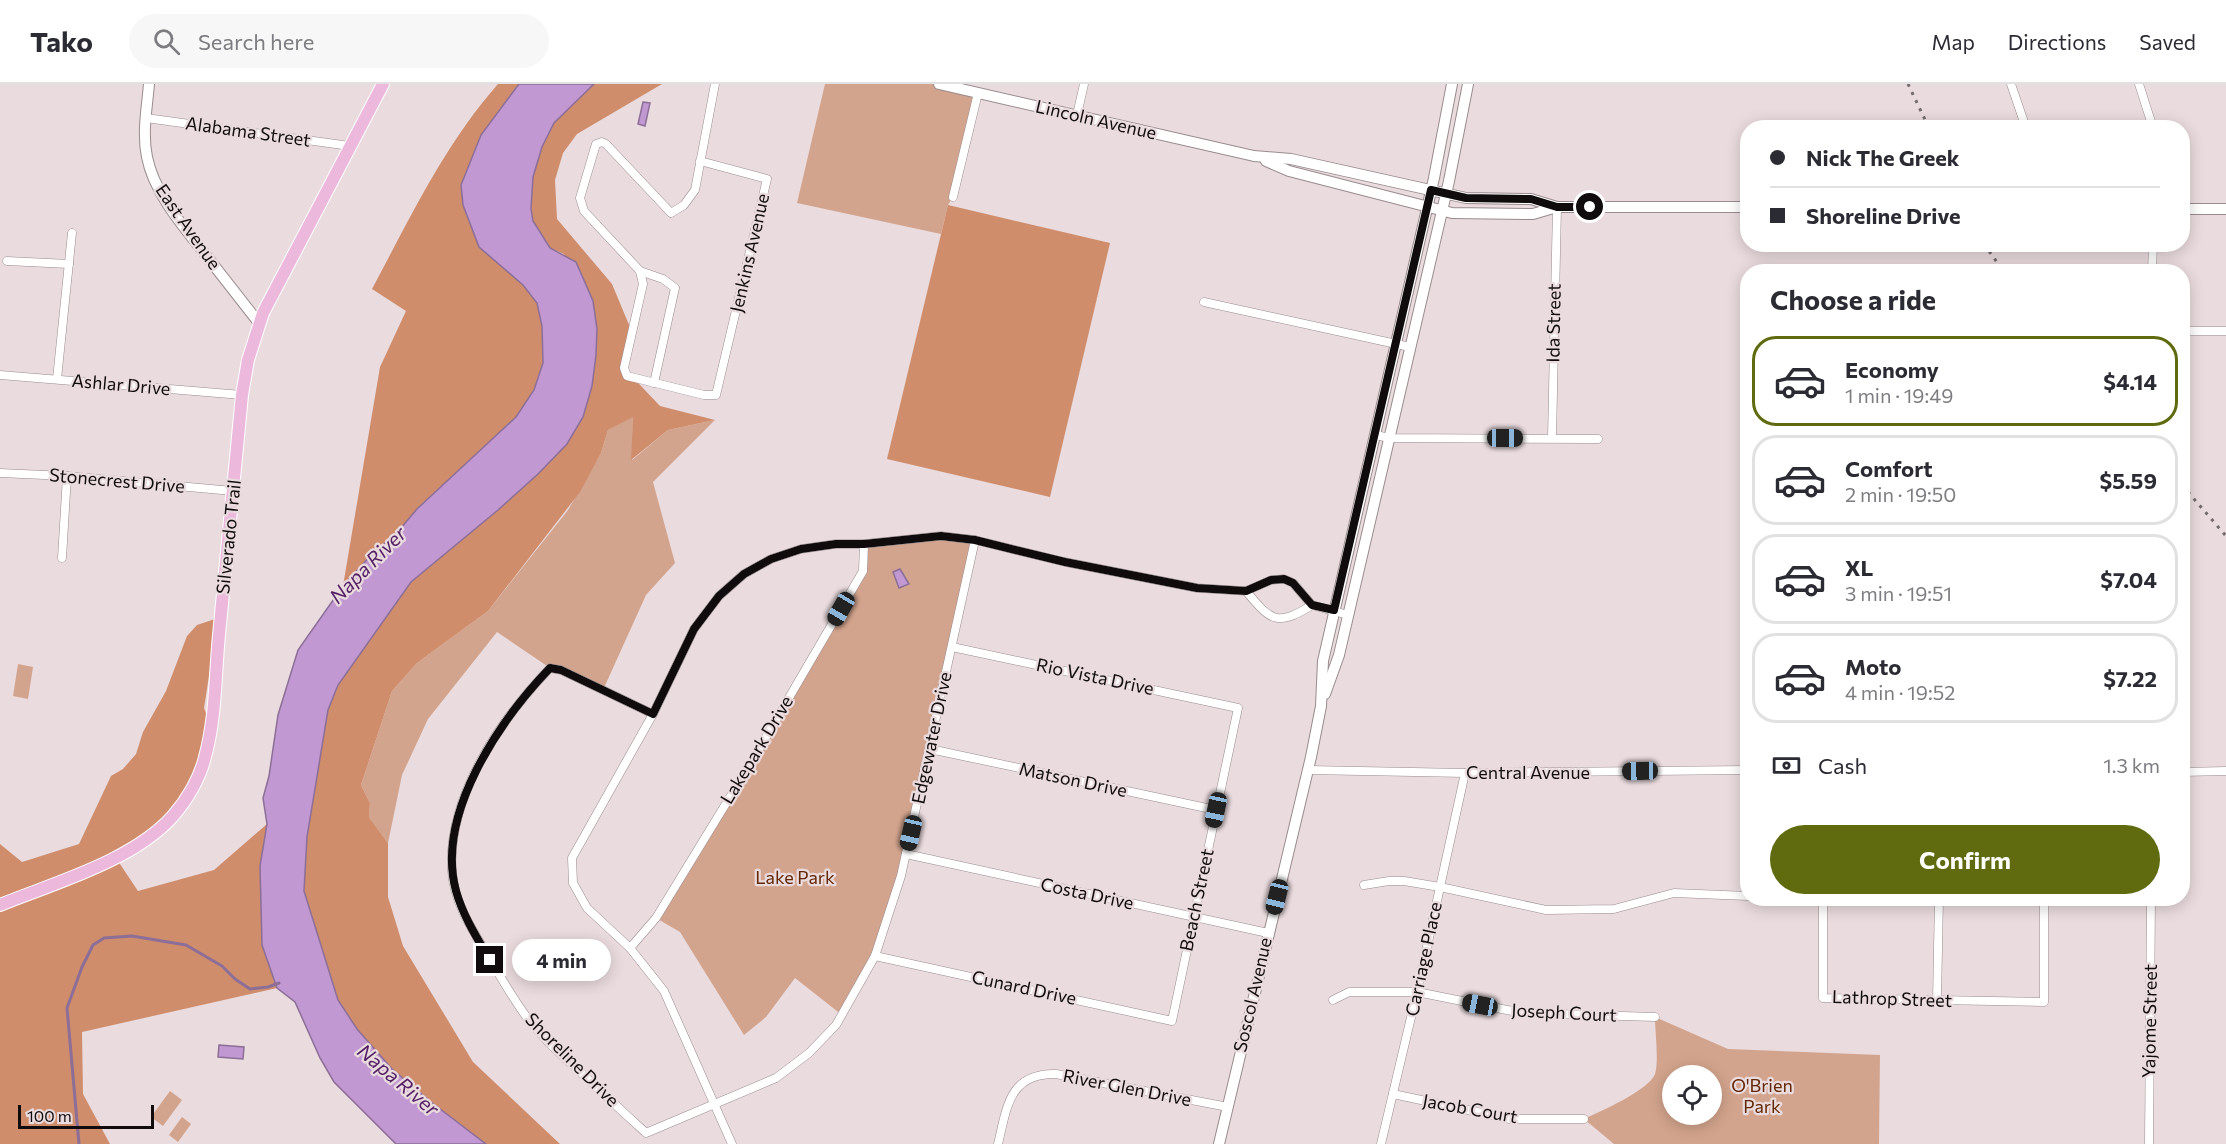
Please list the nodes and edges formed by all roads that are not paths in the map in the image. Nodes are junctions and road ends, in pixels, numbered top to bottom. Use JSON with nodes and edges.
{"nodes":[{"id":1,"x":149,"y":84,"type":"edge"},
{"id":2,"x":383,"y":84,"type":"edge"},
{"id":3,"x":715,"y":84,"type":"edge"},
{"id":4,"x":939,"y":84,"type":"edge"},
{"id":5,"x":1084,"y":84,"type":"edge"},
{"id":6,"x":1452,"y":84,"type":"edge"},
{"id":7,"x":1468,"y":84,"type":"edge"},
{"id":8,"x":2011,"y":84,"type":"edge"},
{"id":9,"x":2139,"y":84,"type":"edge"},
{"id":10,"x":978,"y":93,"type":"junction"},
{"id":11,"x":1077,"y":115,"type":"junction"},
{"id":12,"x":146,"y":118,"type":"junction"},
{"id":13,"x":2023,"y":120,"type":"edge"},
{"id":14,"x":2150,"y":120,"type":"edge"},
{"id":15,"x":350,"y":146,"type":"junction"},
{"id":16,"x":1254,"y":156,"type":"junction"},
{"id":17,"x":700,"y":161,"type":"junction"},
{"id":18,"x":1431,"y":190,"type":"junction"},
{"id":19,"x":1446,"y":194,"type":"junction"},
{"id":20,"x":953,"y":197,"type":"dead end"},
{"id":21,"x":1427,"y":207,"type":"junction"},
{"id":22,"x":1557,"y":207,"type":"junction"},
{"id":23,"x":1740,"y":207,"type":"edge"},
{"id":24,"x":2190,"y":209,"type":"edge"},
{"id":25,"x":2226,"y":209,"type":"edge"},
{"id":26,"x":1442,"y":211,"type":"junction"},
{"id":27,"x":72,"y":233,"type":"dead end"},
{"id":28,"x":7,"y":261,"type":"dead end"},
{"id":29,"x":69,"y":264,"type":"junction"},
{"id":30,"x":640,"y":271,"type":"junction"},
{"id":31,"x":1204,"y":302,"type":"dead end"},
{"id":32,"x":259,"y":324,"type":"junction"},
{"id":33,"x":2190,"y":331,"type":"edge"},
{"id":34,"x":2226,"y":331,"type":"edge"},
{"id":35,"x":1396,"y":344,"type":"junction"},
{"id":36,"x":1410,"y":347,"type":"junction"},
{"id":37,"x":0,"y":375,"type":"edge"},
{"id":38,"x":57,"y":379,"type":"junction"},
{"id":39,"x":654,"y":383,"type":"junction"},
{"id":40,"x":242,"y":395,"type":"junction"},
{"id":41,"x":1376,"y":435,"type":"junction"},
{"id":42,"x":1389,"y":438,"type":"junction"},
{"id":43,"x":1552,"y":438,"type":"junction"},
{"id":44,"x":1598,"y":439,"type":"dead end"},
{"id":45,"x":0,"y":473,"type":"edge"},
{"id":46,"x":67,"y":476,"type":"junction"},
{"id":47,"x":233,"y":490,"type":"junction"},
{"id":48,"x":975,"y":540,"type":"junction"},
{"id":49,"x":864,"y":544,"type":"junction"},
{"id":50,"x":62,"y":558,"type":"dead end"},
{"id":51,"x":1246,"y":591,"type":"junction"},
{"id":52,"x":1312,"y":605,"type":"junction"},
{"id":53,"x":1334,"y":610,"type":"junction"},
{"id":54,"x":1348,"y":615,"type":"junction"},
{"id":55,"x":952,"y":646,"type":"junction"},
{"id":56,"x":1321,"y":706,"type":"junction"},
{"id":57,"x":1238,"y":708,"type":"joint"},
{"id":58,"x":653,"y":714,"type":"junction"},
{"id":59,"x":930,"y":749,"type":"junction"},
{"id":60,"x":1308,"y":770,"type":"junction"},
{"id":61,"x":1740,"y":770,"type":"edge"},
{"id":62,"x":2226,"y":771,"type":"edge"},
{"id":63,"x":2190,"y":772,"type":"edge"},
{"id":64,"x":1465,"y":773,"type":"junction"},
{"id":65,"x":1216,"y":810,"type":"junction"},
{"id":66,"x":906,"y":854,"type":"junction"},
{"id":67,"x":1364,"y":885,"type":"dead end"},
{"id":68,"x":1440,"y":887,"type":"junction"},
{"id":69,"x":1740,"y":896,"type":"edge"},
{"id":70,"x":0,"y":905,"type":"edge"},
{"id":71,"x":1823,"y":906,"type":"edge"},
{"id":72,"x":1939,"y":906,"type":"edge"},
{"id":73,"x":2044,"y":906,"type":"edge"},
{"id":74,"x":2151,"y":906,"type":"edge"},
{"id":75,"x":1194,"y":917,"type":"junction"},
{"id":76,"x":1268,"y":933,"type":"junction"},
{"id":77,"x":630,"y":948,"type":"junction"},
{"id":78,"x":875,"y":956,"type":"junction"},
{"id":79,"x":1417,"y":992,"type":"junction"},
{"id":80,"x":1333,"y":1000,"type":"dead end"},
{"id":81,"x":1937,"y":1000,"type":"junction"},
{"id":82,"x":1654,"y":1017,"type":"dead end"},
{"id":83,"x":1172,"y":1021,"type":"joint"},
{"id":84,"x":1393,"y":1094,"type":"junction"},
{"id":85,"x":714,"y":1104,"type":"junction"},
{"id":86,"x":1228,"y":1107,"type":"junction"},
{"id":87,"x":1584,"y":1119,"type":"dead end"},
{"id":88,"x":646,"y":1133,"type":"joint"},
{"id":89,"x":732,"y":1144,"type":"edge"},
{"id":90,"x":998,"y":1144,"type":"edge"},
{"id":91,"x":1219,"y":1144,"type":"edge"},
{"id":92,"x":1381,"y":1144,"type":"edge"},
{"id":93,"x":2149,"y":1144,"type":"edge"}],
"edges":[{"from":1,"to":12,"type":"main road","name":"East Avenue"},
{"from":2,"to":15,"type":"main road","name":"Silverado Trail"},
{"from":3,"to":17,"type":"street"},
{"from":4,"to":10,"type":"main road","name":"Lincoln Avenue"},
{"from":5,"to":11,"type":"street"},
{"from":6,"to":18,"type":"main road","name":"Soscol Avenue"},
{"from":7,"to":19,"type":"main road","name":"Soscol Avenue"},
{"from":8,"to":13,"type":"street"},
{"from":9,"to":14,"type":"street"},
{"from":10,"to":11,"type":"main road","name":"Lincoln Avenue"},
{"from":10,"to":20,"type":"street"},
{"from":11,"to":16,"type":"main road","name":"Lincoln Avenue"},
{"from":12,"to":15,"type":"street","name":"Alabama Street"},
{"from":12,"to":32,"type":"main road","name":"East Avenue"},
{"from":15,"to":32,"type":"main road","name":"Silverado Trail"},
{"from":16,"to":18,"type":"main road","name":"Lincoln Avenue"},
{"from":16,"to":21,"type":"main road","name":"Lincoln Avenue"},
{"from":17,"to":30,"type":"street"},
{"from":17,"to":39,"type":"street","name":"Jenkins Avenue"},
{"from":18,"to":19,"type":"main road","name":"Lincoln Avenue"},
{"from":18,"to":21,"type":"main road","name":"Soscol Avenue"},
{"from":19,"to":22,"type":"main road","name":"Lincoln Avenue"},
{"from":19,"to":26,"type":"main road","name":"Soscol Avenue"},
{"from":21,"to":26,"type":"main road","name":"Lincoln Avenue"},
{"from":21,"to":35,"type":"main road","name":"Soscol Avenue"},
{"from":22,"to":23,"type":"main road","name":"Lincoln Avenue"},
{"from":22,"to":26,"type":"main road","name":"Lincoln Avenue"},
{"from":22,"to":43,"type":"street","name":"Ida Street"},
{"from":24,"to":25,"type":"main road"},
{"from":26,"to":36,"type":"main road","name":"Soscol Avenue"},
{"from":27,"to":29,"type":"street"},
{"from":28,"to":29,"type":"street"},
{"from":29,"to":38,"type":"street"},
{"from":30,"to":39,"type":"street"},
{"from":30,"to":39,"type":"street"},
{"from":31,"to":35,"type":"street"},
{"from":32,"to":40,"type":"main road","name":"Silverado Trail"},
{"from":33,"to":34,"type":"street"},
{"from":35,"to":36,"type":"street"},
{"from":35,"to":41,"type":"main road","name":"Soscol Avenue"},
{"from":36,"to":42,"type":"main road","name":"Soscol Avenue"},
{"from":37,"to":38,"type":"street","name":"Ashlar Drive"},
{"from":38,"to":40,"type":"street","name":"Ashlar Drive"},
{"from":40,"to":47,"type":"main road","name":"Silverado Trail"},
{"from":41,"to":42,"type":"street"},
{"from":41,"to":53,"type":"main road","name":"Soscol Avenue"},
{"from":42,"to":43,"type":"street"},
{"from":42,"to":54,"type":"main road","name":"Soscol Avenue"},
{"from":43,"to":44,"type":"street"},
{"from":45,"to":46,"type":"street","name":"Stonecrest Drive"},
{"from":46,"to":47,"type":"street","name":"Stonecrest Drive"},
{"from":46,"to":50,"type":"street"},
{"from":47,"to":70,"type":"main road","name":"Silverado Trail"},
{"from":48,"to":49,"type":"street"},
{"from":48,"to":51,"type":"street"},
{"from":48,"to":55,"type":"street","name":"Edgewater Drive"},
{"from":49,"to":58,"type":"street"},
{"from":49,"to":77,"type":"street","name":"Lakepark Drive"},
{"from":51,"to":52,"type":"street"},
{"from":51,"to":52,"type":"street"},
{"from":52,"to":53,"type":"street"},
{"from":53,"to":54,"type":"street"},
{"from":53,"to":56,"type":"main road","name":"Soscol Avenue"},
{"from":54,"to":56,"type":"main road","name":"Soscol Avenue"},
{"from":55,"to":57,"type":"street","name":"Rio Vista Drive"},
{"from":55,"to":59,"type":"street","name":"Edgewater Drive"},
{"from":56,"to":60,"type":"main road","name":"Soscol Avenue"},
{"from":57,"to":65,"type":"street","name":"Beach Street"},
{"from":58,"to":77,"type":"street"},
{"from":58,"to":88,"type":"street","name":"Shoreline Drive"},
{"from":59,"to":65,"type":"street","name":"Matson Drive"},
{"from":59,"to":66,"type":"street","name":"Edgewater Drive"},
{"from":60,"to":64,"type":"street","name":"Central Avenue"},
{"from":60,"to":76,"type":"main road","name":"Soscol Avenue"},
{"from":61,"to":64,"type":"street","name":"Central Avenue"},
{"from":62,"to":63,"type":"street"},
{"from":64,"to":68,"type":"street","name":"Carriage Place"},
{"from":65,"to":75,"type":"street","name":"Beach Street"},
{"from":66,"to":75,"type":"street","name":"Costa Drive"},
{"from":66,"to":78,"type":"street","name":"Edgewater Drive"},
{"from":67,"to":68,"type":"street"},
{"from":68,"to":69,"type":"street"},
{"from":68,"to":79,"type":"street","name":"Carriage Place"},
{"from":71,"to":81,"type":"street","name":"Lathrop Street"},
{"from":72,"to":81,"type":"street"},
{"from":73,"to":81,"type":"street","name":"Lathrop Street"},
{"from":74,"to":93,"type":"street","name":"Yajome Street"},
{"from":75,"to":76,"type":"street","name":"Costa Drive"},
{"from":75,"to":83,"type":"street","name":"Beach Street"},
{"from":76,"to":86,"type":"main road","name":"Soscol Avenue"},
{"from":77,"to":85,"type":"street"},
{"from":78,"to":83,"type":"street","name":"Cunard Drive"},
{"from":78,"to":85,"type":"street","name":"Edgewater Drive"},
{"from":79,"to":80,"type":"street","name":"Joseph Court"},
{"from":79,"to":82,"type":"street","name":"Joseph Court"},
{"from":79,"to":84,"type":"street","name":"Carriage Place"},
{"from":84,"to":87,"type":"street","name":"Jacob Court"},
{"from":84,"to":92,"type":"street","name":"Carriage Place"},
{"from":85,"to":88,"type":"street","name":"Edgewater Drive"},
{"from":85,"to":89,"type":"street"},
{"from":86,"to":90,"type":"street","name":"River Glen Drive"},
{"from":86,"to":91,"type":"main road","name":"Soscol Avenue"}]}
